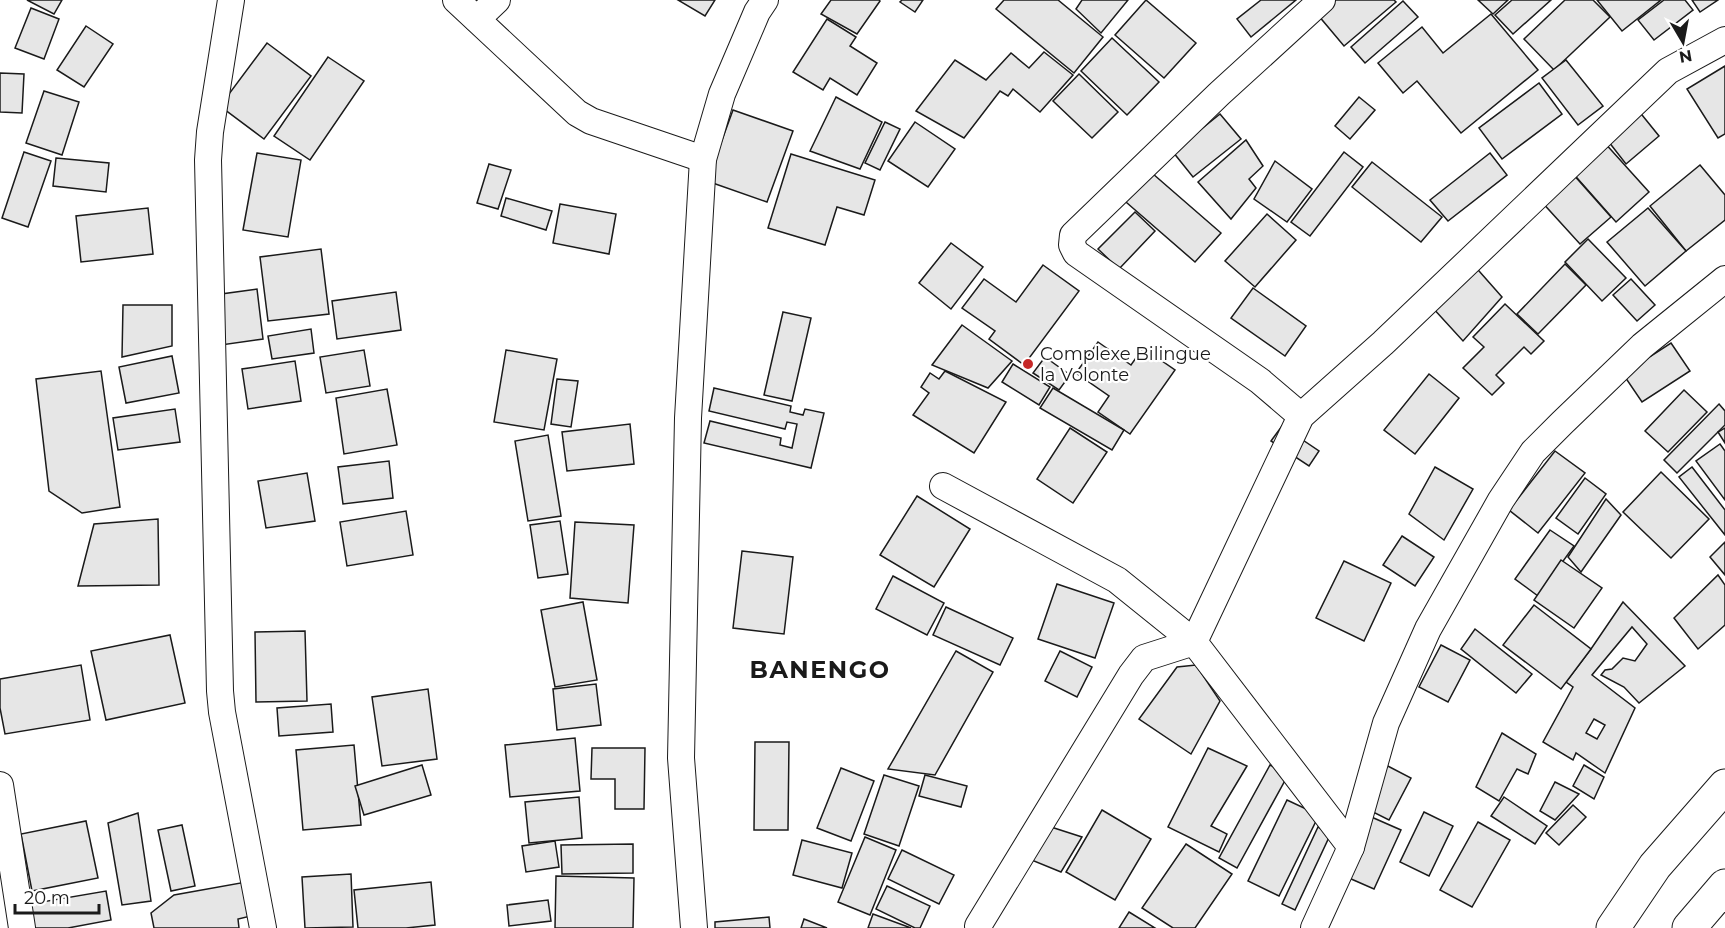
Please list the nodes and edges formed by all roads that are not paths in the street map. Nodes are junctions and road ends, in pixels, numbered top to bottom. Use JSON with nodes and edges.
{"nodes":[{"id":1,"x":231,"y":0,"type":"edge"},
{"id":2,"x":456,"y":0,"type":"edge"},
{"id":3,"x":497,"y":0,"type":"edge"},
{"id":4,"x":765,"y":0,"type":"edge"},
{"id":5,"x":1322,"y":0,"type":"edge"},
{"id":6,"x":477,"y":19,"type":"junction"},
{"id":7,"x":1725,"y":40,"type":"edge"},
{"id":8,"x":703,"y":159,"type":"junction"},
{"id":9,"x":1725,"y":279,"type":"edge"},
{"id":10,"x":1301,"y":416,"type":"junction"},
{"id":11,"x":943,"y":486,"type":"dead end"},
{"id":12,"x":1194,"y":642,"type":"junction"},
{"id":13,"x":0,"y":785,"type":"edge"},
{"id":14,"x":1725,"y":786,"type":"edge"},
{"id":15,"x":1351,"y":847,"type":"junction"},
{"id":16,"x":1725,"y":886,"type":"edge"},
{"id":17,"x":978,"y":926,"type":"dead end"},
{"id":18,"x":22,"y":928,"type":"edge"},
{"id":19,"x":263,"y":928,"type":"edge"},
{"id":20,"x":694,"y":928,"type":"edge"},
{"id":21,"x":1314,"y":928,"type":"edge"},
{"id":22,"x":1613,"y":928,"type":"edge"},
{"id":23,"x":1689,"y":928,"type":"edge"}],
"edges":[{"from":1,"to":19,"type":"street"},
{"from":2,"to":6,"type":"street"},
{"from":3,"to":6,"type":"street"},
{"from":4,"to":8,"type":"street"},
{"from":5,"to":10,"type":"street"},
{"from":6,"to":8,"type":"street"},
{"from":7,"to":10,"type":"street"},
{"from":8,"to":20,"type":"street"},
{"from":9,"to":15,"type":"street"},
{"from":10,"to":12,"type":"street"},
{"from":11,"to":12,"type":"street"},
{"from":12,"to":15,"type":"street"},
{"from":12,"to":17,"type":"street"},
{"from":13,"to":18,"type":"street"},
{"from":14,"to":22,"type":"main road"},
{"from":15,"to":21,"type":"street"},
{"from":16,"to":23,"type":"main road"}]}
